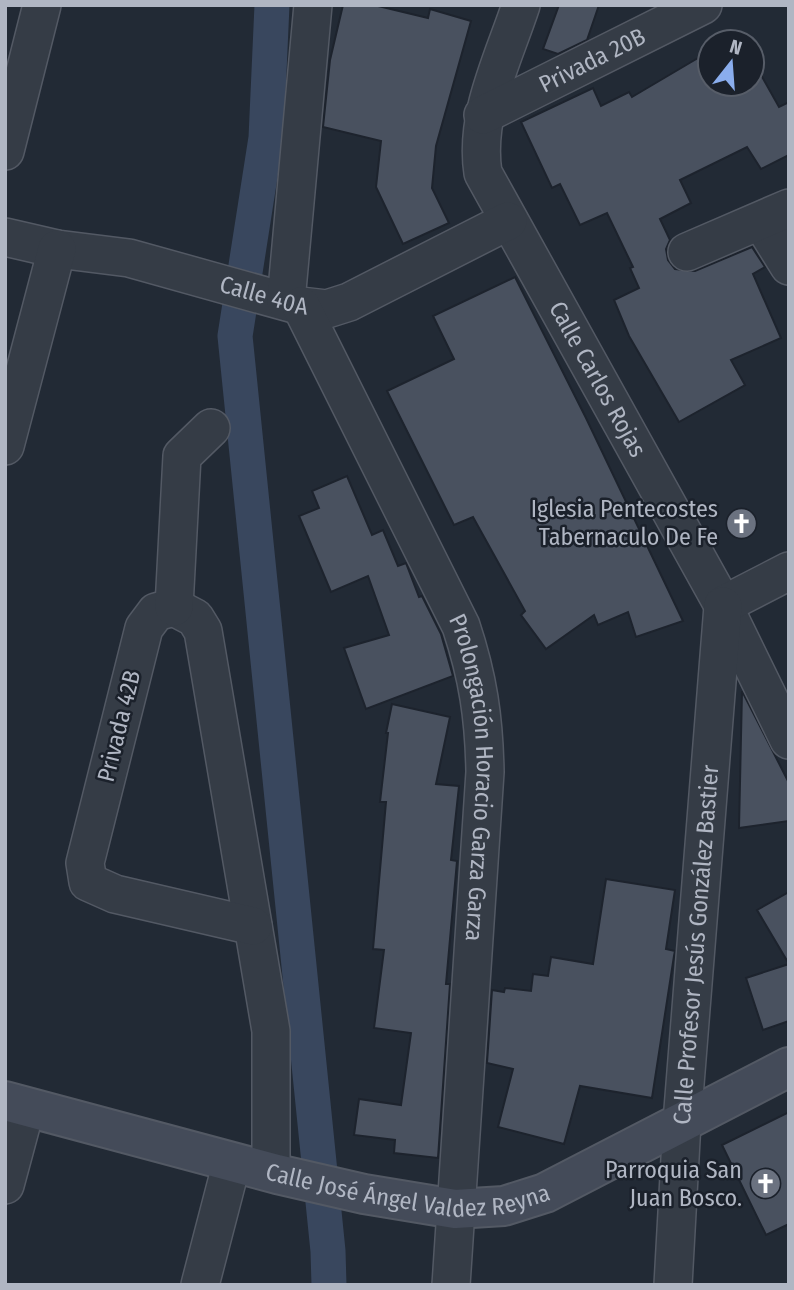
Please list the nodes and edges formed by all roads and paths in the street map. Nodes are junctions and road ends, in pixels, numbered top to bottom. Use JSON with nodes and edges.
{"nodes":[{"id":1,"x":42,"y":5,"type":"edge"},
{"id":2,"x":313,"y":5,"type":"edge"},
{"id":3,"x":521,"y":5,"type":"edge"},
{"id":4,"x":703,"y":5,"type":"edge"},
{"id":5,"x":483,"y":115,"type":"junction"},
{"id":6,"x":5,"y":151,"type":"edge"},
{"id":7,"x":775,"y":214,"type":"edge"},
{"id":8,"x":508,"y":220,"type":"junction"},
{"id":9,"x":5,"y":237,"type":"edge"},
{"id":10,"x":57,"y":249,"type":"junction"},
{"id":11,"x":687,"y":252,"type":"dead end"},
{"id":12,"x":789,"y":266,"type":"edge"},
{"id":13,"x":283,"y":301,"type":"junction"},
{"id":14,"x":211,"y":428,"type":"dead end"},
{"id":15,"x":5,"y":446,"type":"edge"},
{"id":16,"x":789,"y":571,"type":"edge"},
{"id":17,"x":723,"y":605,"type":"junction"},
{"id":18,"x":174,"y":607,"type":"junction"},
{"id":19,"x":789,"y":740,"type":"edge"},
{"id":20,"x":253,"y":926,"type":"junction"},
{"id":21,"x":789,"y":1067,"type":"edge"},
{"id":22,"x":16,"y":1104,"type":"edge"},
{"id":23,"x":682,"y":1122,"type":"junction"},
{"id":24,"x":232,"y":1162,"type":"junction"},
{"id":25,"x":274,"y":1173,"type":"junction"},
{"id":26,"x":5,"y":1185,"type":"edge"},
{"id":27,"x":455,"y":1209,"type":"junction"},
{"id":28,"x":200,"y":1285,"type":"edge"},
{"id":29,"x":451,"y":1285,"type":"edge"},
{"id":30,"x":673,"y":1285,"type":"edge"}],
"edges":[{"from":1,"to":6,"type":"street"},
{"from":2,"to":13,"type":"street"},
{"from":3,"to":5,"type":"street","name":"Calle Carlos Rojas"},
{"from":4,"to":5,"type":"street","name":"Privada 20B"},
{"from":5,"to":8,"type":"street","name":"Calle Carlos Rojas"},
{"from":7,"to":11,"type":"street"},
{"from":7,"to":12,"type":"street"},
{"from":8,"to":13,"type":"street","name":"Calle 40A"},
{"from":8,"to":17,"type":"street","name":"Calle Carlos Rojas"},
{"from":9,"to":10,"type":"street","name":"Calle 40A"},
{"from":10,"to":13,"type":"street","name":"Calle 40A"},
{"from":10,"to":15,"type":"street"},
{"from":13,"to":27,"type":"street","name":"Prolongación Horacio Garza Garza"},
{"from":14,"to":18,"type":"street"},
{"from":16,"to":17,"type":"street"},
{"from":17,"to":19,"type":"street","name":"Calle Carlos Rojas"},
{"from":17,"to":23,"type":"street","name":"Calle Profesor Jesús González Bastier"},
{"from":18,"to":20,"type":"street"},
{"from":18,"to":20,"type":"street","name":"Privada 42B"},
{"from":20,"to":25,"type":"street"},
{"from":21,"to":23,"type":"street","name":"Calle José Ángel Valdez Reyna"},
{"from":22,"to":24,"type":"street","name":"Calle José Ángel Valdez Reyna"},
{"from":22,"to":26,"type":"street"},
{"from":23,"to":27,"type":"street","name":"Calle José Ángel Valdez Reyna"},
{"from":23,"to":30,"type":"street","name":"Calle Profesor Jesús González Bastier"},
{"from":24,"to":25,"type":"street","name":"Calle José Ángel Valdez Reyna"},
{"from":24,"to":28,"type":"street"},
{"from":25,"to":27,"type":"street","name":"Calle José Ángel Valdez Reyna"},
{"from":27,"to":29,"type":"street","name":"Prolongación Horacio Garza Garza"}]}
